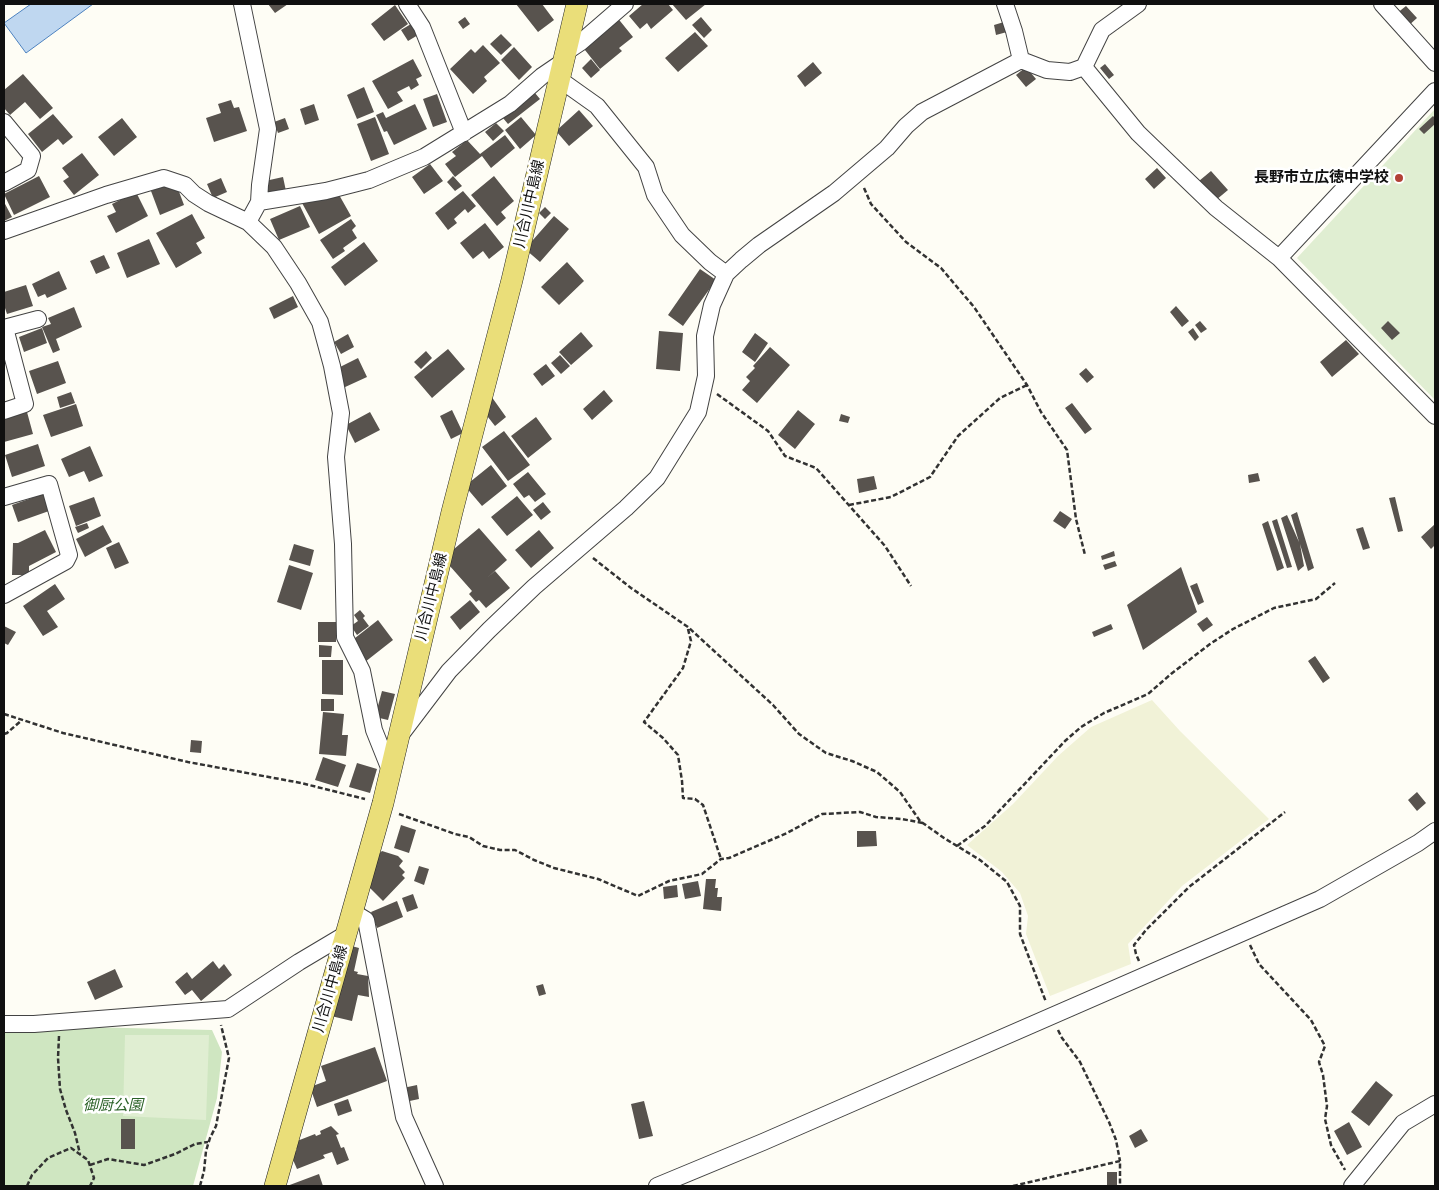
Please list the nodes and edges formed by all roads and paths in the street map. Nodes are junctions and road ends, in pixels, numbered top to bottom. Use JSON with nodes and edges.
{"nodes":[{"id":1,"x":242,"y":4,"type":"edge"},
{"id":2,"x":407,"y":4,"type":"edge"},
{"id":3,"x":576,"y":4,"type":"edge"},
{"id":4,"x":625,"y":4,"type":"edge"},
{"id":5,"x":1005,"y":4,"type":"edge"},
{"id":6,"x":1138,"y":4,"type":"edge"},
{"id":7,"x":1382,"y":4,"type":"edge"},
{"id":8,"x":1021,"y":60,"type":"junction"},
{"id":9,"x":1435,"y":62,"type":"edge"},
{"id":10,"x":563,"y":64,"type":"junction"},
{"id":11,"x":1084,"y":67,"type":"junction"},
{"id":12,"x":1435,"y":91,"type":"edge"},
{"id":13,"x":4,"y":122,"type":"edge"},
{"id":14,"x":464,"y":133,"type":"junction"},
{"id":15,"x":857,"y":173,"type":"junction"},
{"id":16,"x":4,"y":183,"type":"edge"},
{"id":17,"x":259,"y":202,"type":"junction"},
{"id":18,"x":248,"y":222,"type":"junction"},
{"id":19,"x":4,"y":231,"type":"edge"},
{"id":20,"x":1279,"y":258,"type":"junction"},
{"id":21,"x":726,"y":274,"type":"junction"},
{"id":22,"x":38,"y":319,"type":"dead end"},
{"id":23,"x":4,"y":328,"type":"edge"},
{"id":24,"x":704,"y":385,"type":"junction"},
{"id":25,"x":1027,"y":385,"type":"junction"},
{"id":26,"x":4,"y":411,"type":"edge"},
{"id":27,"x":1435,"y":416,"type":"edge"},
{"id":28,"x":4,"y":497,"type":"edge"},
{"id":29,"x":849,"y":505,"type":"junction"},
{"id":30,"x":580,"y":547,"type":"junction"},
{"id":31,"x":1086,"y":555,"type":"dead end"},
{"id":32,"x":1335,"y":583,"type":"dead end"},
{"id":33,"x":911,"y":586,"type":"dead end"},
{"id":34,"x":4,"y":595,"type":"edge"},
{"id":35,"x":688,"y":627,"type":"junction"},
{"id":36,"x":4,"y":714,"type":"edge"},
{"id":37,"x":22,"y":720,"type":"junction"},
{"id":38,"x":4,"y":734,"type":"edge"},
{"id":39,"x":397,"y":740,"type":"junction"},
{"id":40,"x":390,"y":770,"type":"junction"},
{"id":41,"x":382,"y":805,"type":"junction"},
{"id":42,"x":1285,"y":812,"type":"dead end"},
{"id":43,"x":924,"y":824,"type":"junction"},
{"id":44,"x":1435,"y":831,"type":"edge"},
{"id":45,"x":957,"y":846,"type":"junction"},
{"id":46,"x":721,"y":859,"type":"junction"},
{"id":47,"x":353,"y":912,"type":"junction"},
{"id":48,"x":1244,"y":932,"type":"junction"},
{"id":49,"x":346,"y":934,"type":"junction"},
{"id":50,"x":1145,"y":975,"type":"junction"},
{"id":51,"x":215,"y":1010,"type":"junction"},
{"id":52,"x":1051,"y":1016,"type":"junction"},
{"id":53,"x":58,"y":1022,"type":"junction"},
{"id":54,"x":4,"y":1024,"type":"edge"},
{"id":55,"x":1435,"y":1104,"type":"edge"},
{"id":56,"x":208,"y":1142,"type":"junction"},
{"id":57,"x":80,"y":1154,"type":"junction"},
{"id":58,"x":1120,"y":1161,"type":"junction"},
{"id":59,"x":90,"y":1165,"type":"junction"},
{"id":60,"x":1354,"y":1185,"type":"edge"},
{"id":61,"x":27,"y":1186,"type":"edge"},
{"id":62,"x":90,"y":1186,"type":"edge"},
{"id":63,"x":200,"y":1186,"type":"edge"},
{"id":64,"x":275,"y":1186,"type":"edge"},
{"id":65,"x":435,"y":1186,"type":"edge"},
{"id":66,"x":656,"y":1186,"type":"edge"},
{"id":67,"x":1013,"y":1186,"type":"edge"},
{"id":68,"x":1120,"y":1186,"type":"edge"}],
"edges":[{"from":1,"to":17,"type":"street"},
{"from":2,"to":14,"type":"street"},
{"from":3,"to":10,"type":"main road","name":"川合川中島線"},
{"from":4,"to":10,"type":"street"},
{"from":5,"to":8,"type":"street"},
{"from":6,"to":11,"type":"street"},
{"from":7,"to":9,"type":"street"},
{"from":8,"to":11,"type":"street"},
{"from":8,"to":15,"type":"street"},
{"from":10,"to":14,"type":"street"},
{"from":10,"to":21,"type":"street"},
{"from":10,"to":39,"type":"main road","name":"川合川中島線"},
{"from":11,"to":20,"type":"street"},
{"from":12,"to":20,"type":"street"},
{"from":13,"to":16,"type":"street"},
{"from":14,"to":17,"type":"street"},
{"from":15,"to":21,"type":"street"},
{"from":15,"to":25,"type":"path"},
{"from":17,"to":18,"type":"street"},
{"from":18,"to":19,"type":"street"},
{"from":18,"to":40,"type":"street"},
{"from":20,"to":27,"type":"street"},
{"from":21,"to":24,"type":"street"},
{"from":22,"to":23,"type":"street"},
{"from":23,"to":26,"type":"street"},
{"from":24,"to":29,"type":"path"},
{"from":24,"to":30,"type":"street"},
{"from":25,"to":29,"type":"path"},
{"from":25,"to":31,"type":"path"},
{"from":28,"to":34,"type":"street"},
{"from":29,"to":33,"type":"path"},
{"from":30,"to":35,"type":"path"},
{"from":30,"to":39,"type":"street"},
{"from":32,"to":45,"type":"path"},
{"from":35,"to":43,"type":"path"},
{"from":35,"to":46,"type":"path"},
{"from":36,"to":37,"type":"path"},
{"from":37,"to":38,"type":"path"},
{"from":37,"to":41,"type":"path"},
{"from":39,"to":40,"type":"main road","name":"川合川中島線"},
{"from":40,"to":41,"type":"main road","name":"川合川中島線"},
{"from":41,"to":46,"type":"path"},
{"from":41,"to":47,"type":"main road","name":"川合川中島線"},
{"from":42,"to":50,"type":"path"},
{"from":43,"to":45,"type":"path"},
{"from":43,"to":46,"type":"path"},
{"from":44,"to":48,"type":"street"},
{"from":45,"to":52,"type":"path"},
{"from":47,"to":49,"type":"main road","name":"川合川中島線"},
{"from":47,"to":65,"type":"street"},
{"from":48,"to":50,"type":"street"},
{"from":48,"to":60,"type":"path"},
{"from":49,"to":51,"type":"street"},
{"from":49,"to":64,"type":"main road","name":"川合川中島線"},
{"from":50,"to":52,"type":"street"},
{"from":51,"to":53,"type":"street"},
{"from":51,"to":56,"type":"path"},
{"from":52,"to":58,"type":"path"},
{"from":52,"to":66,"type":"street"},
{"from":53,"to":54,"type":"street"},
{"from":53,"to":57,"type":"path"},
{"from":55,"to":60,"type":"street"},
{"from":56,"to":59,"type":"path"},
{"from":56,"to":63,"type":"path"},
{"from":57,"to":59,"type":"path"},
{"from":57,"to":61,"type":"path"},
{"from":58,"to":67,"type":"path"},
{"from":58,"to":68,"type":"path"},
{"from":59,"to":62,"type":"path"}]}
